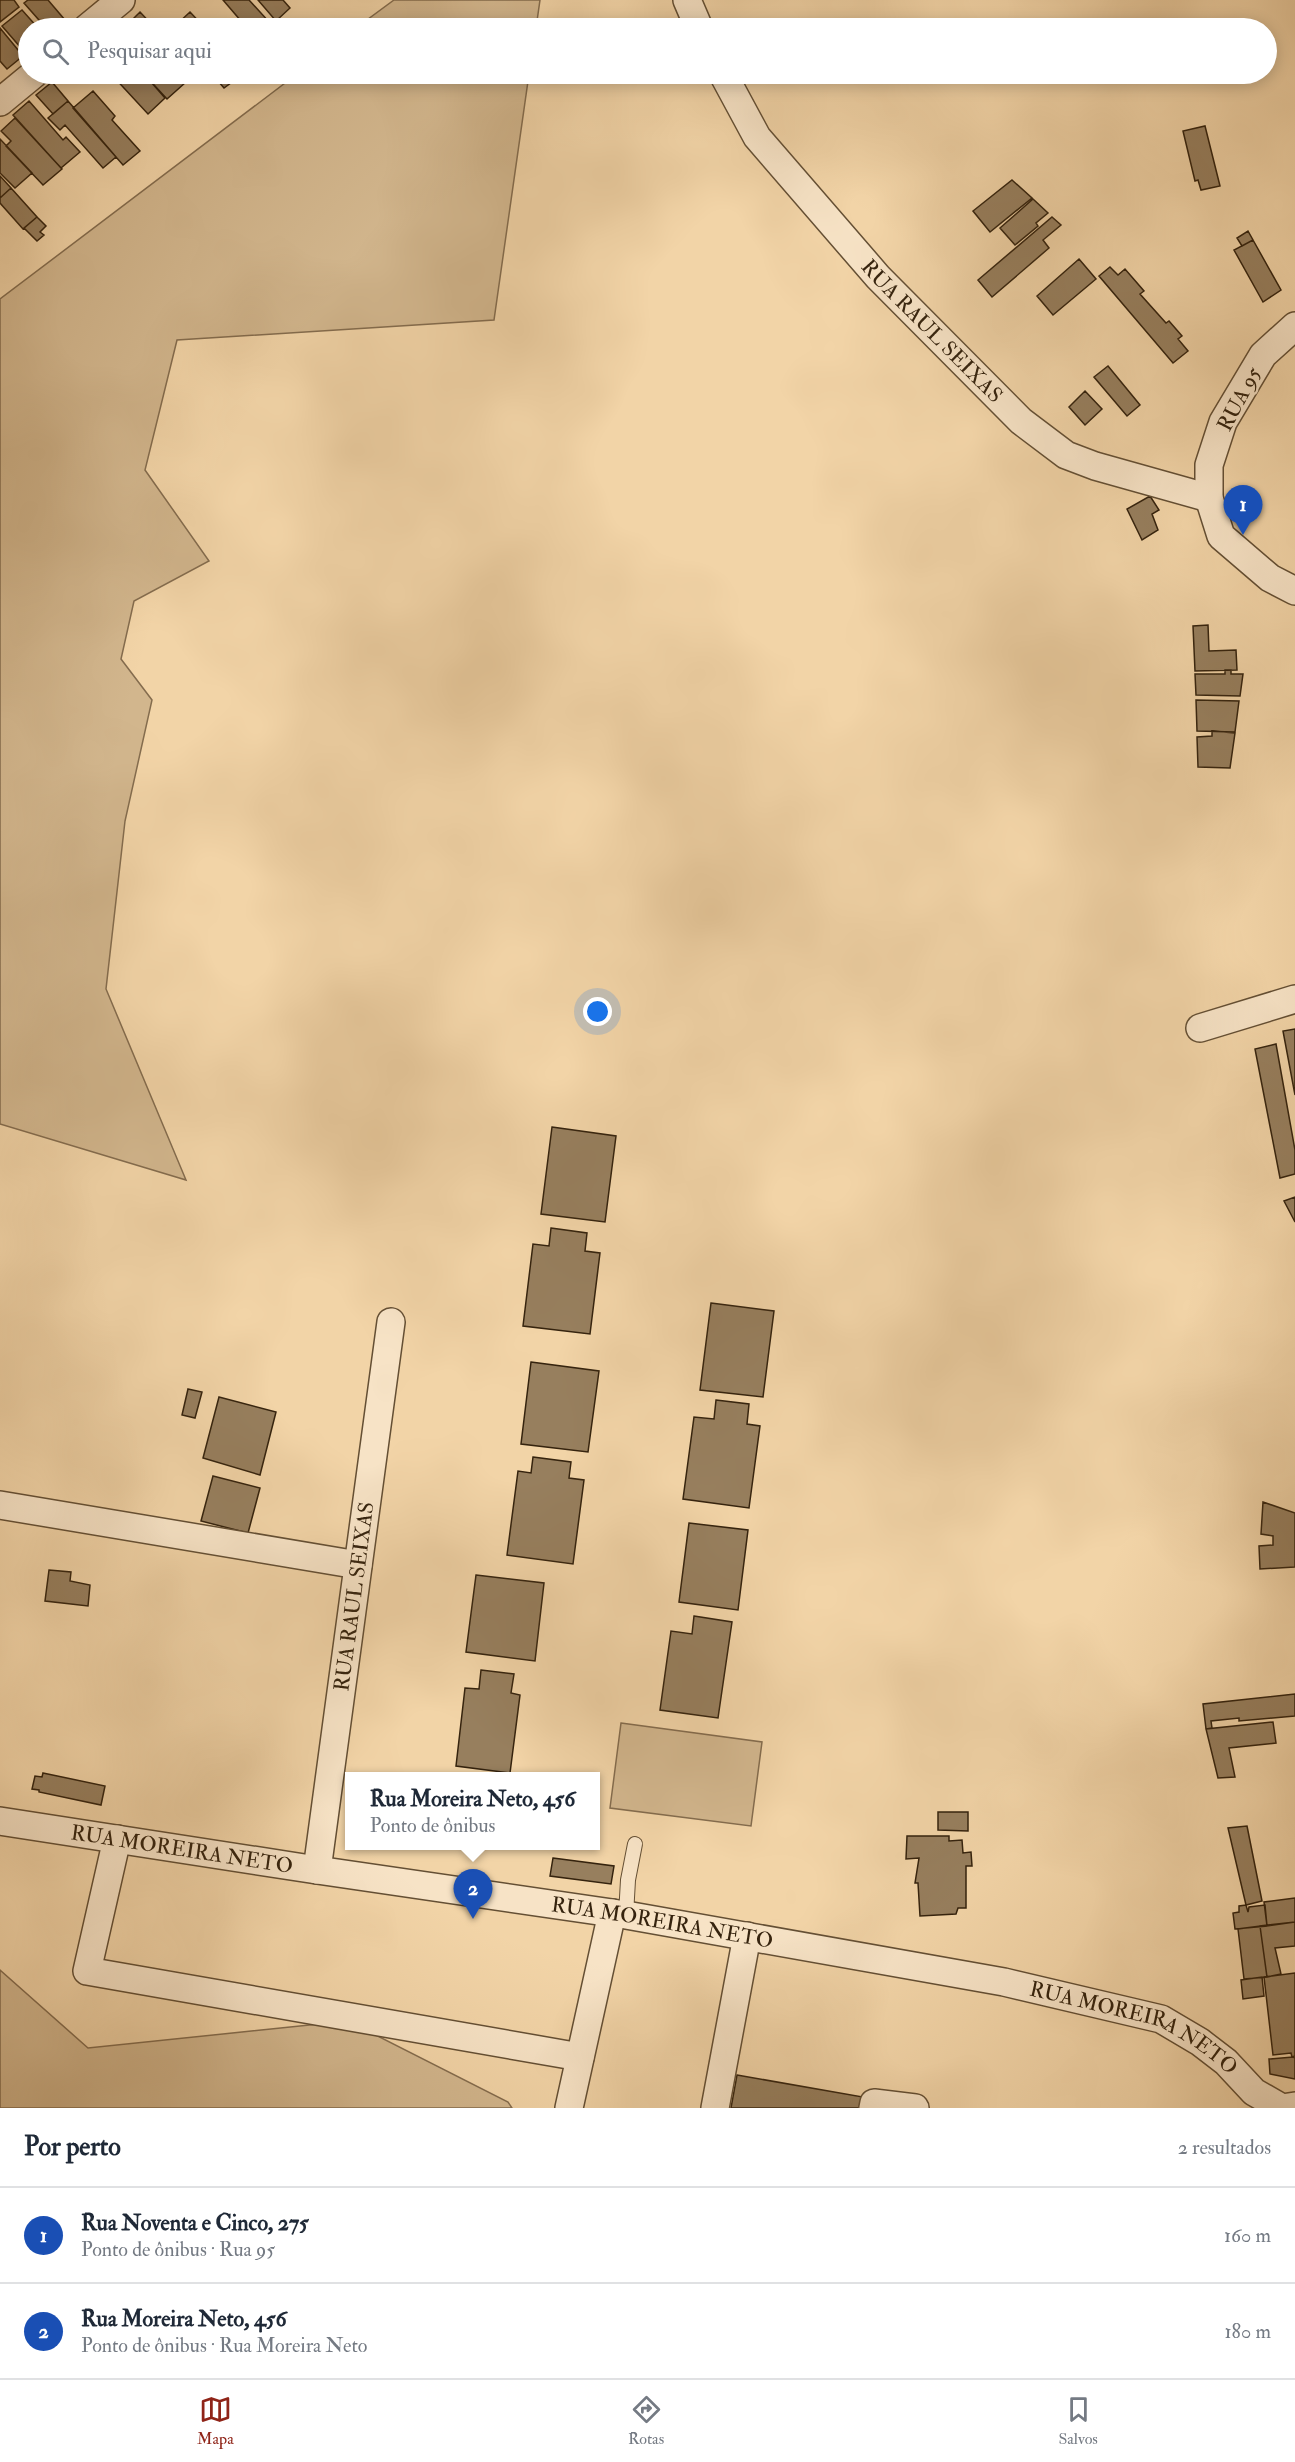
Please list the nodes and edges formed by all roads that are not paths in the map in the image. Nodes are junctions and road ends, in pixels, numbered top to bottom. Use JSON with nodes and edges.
{"nodes":[{"id":1,"x":121,"y":0,"type":"edge"},
{"id":2,"x":687,"y":0,"type":"edge"},
{"id":3,"x":99,"y":18,"type":"edge"},
{"id":4,"x":695,"y":18,"type":"edge"},
{"id":5,"x":22,"y":84,"type":"edge"},
{"id":6,"x":728,"y":84,"type":"edge"},
{"id":7,"x":0,"y":102,"type":"edge"},
{"id":8,"x":1295,"y":326,"type":"edge"},
{"id":9,"x":1209,"y":498,"type":"junction"},
{"id":10,"x":1295,"y":591,"type":"edge"},
{"id":11,"x":1295,"y":999,"type":"edge"},
{"id":12,"x":1200,"y":1028,"type":"dead end"},
{"id":13,"x":391,"y":1322,"type":"dead end"},
{"id":14,"x":0,"y":1505,"type":"edge"},
{"id":15,"x":358,"y":1565,"type":"junction"},
{"id":16,"x":0,"y":1821,"type":"edge"},
{"id":17,"x":117,"y":1839,"type":"junction"},
{"id":18,"x":635,"y":1844,"type":"dead end"},
{"id":19,"x":317,"y":1870,"type":"junction"},
{"id":20,"x":619,"y":1914,"type":"junction"},
{"id":21,"x":747,"y":1936,"type":"junction"},
{"id":22,"x":580,"y":2057,"type":"junction"},
{"id":23,"x":1295,"y":2106,"type":"edge"},
{"id":24,"x":569,"y":2108,"type":"edge"},
{"id":25,"x":715,"y":2108,"type":"edge"},
{"id":26,"x":873,"y":2108,"type":"edge"},
{"id":27,"x":915,"y":2108,"type":"edge"},
{"id":28,"x":1282,"y":2108,"type":"edge"}],
"edges":[{"from":1,"to":3,"type":"street"},
{"from":2,"to":4,"type":"street"},
{"from":5,"to":7,"type":"street"},
{"from":6,"to":9,"type":"street","name":"RUA RAUL SEIXAS"},
{"from":8,"to":9,"type":"street","name":"RUA 95"},
{"from":9,"to":10,"type":"street","name":"RUA 95"},
{"from":11,"to":12,"type":"street"},
{"from":13,"to":15,"type":"street","name":"RUA RAUL SEIXAS"},
{"from":14,"to":15,"type":"street"},
{"from":15,"to":19,"type":"street","name":"RUA RAUL SEIXAS"},
{"from":16,"to":17,"type":"street","name":"RUA MOREIRA NETO"},
{"from":17,"to":19,"type":"street","name":"RUA MOREIRA NETO"},
{"from":17,"to":22,"type":"street"},
{"from":18,"to":20,"type":"lane"},
{"from":19,"to":20,"type":"street","name":"RUA MOREIRA NETO"},
{"from":20,"to":21,"type":"street","name":"RUA MOREIRA NETO"},
{"from":20,"to":22,"type":"street"},
{"from":21,"to":25,"type":"street"},
{"from":21,"to":28,"type":"street","name":"RUA MOREIRA NETO"},
{"from":22,"to":24,"type":"street"},
{"from":23,"to":28,"type":"street","name":"RUA MOREIRA NETO"},
{"from":26,"to":27,"type":"street"}]}
